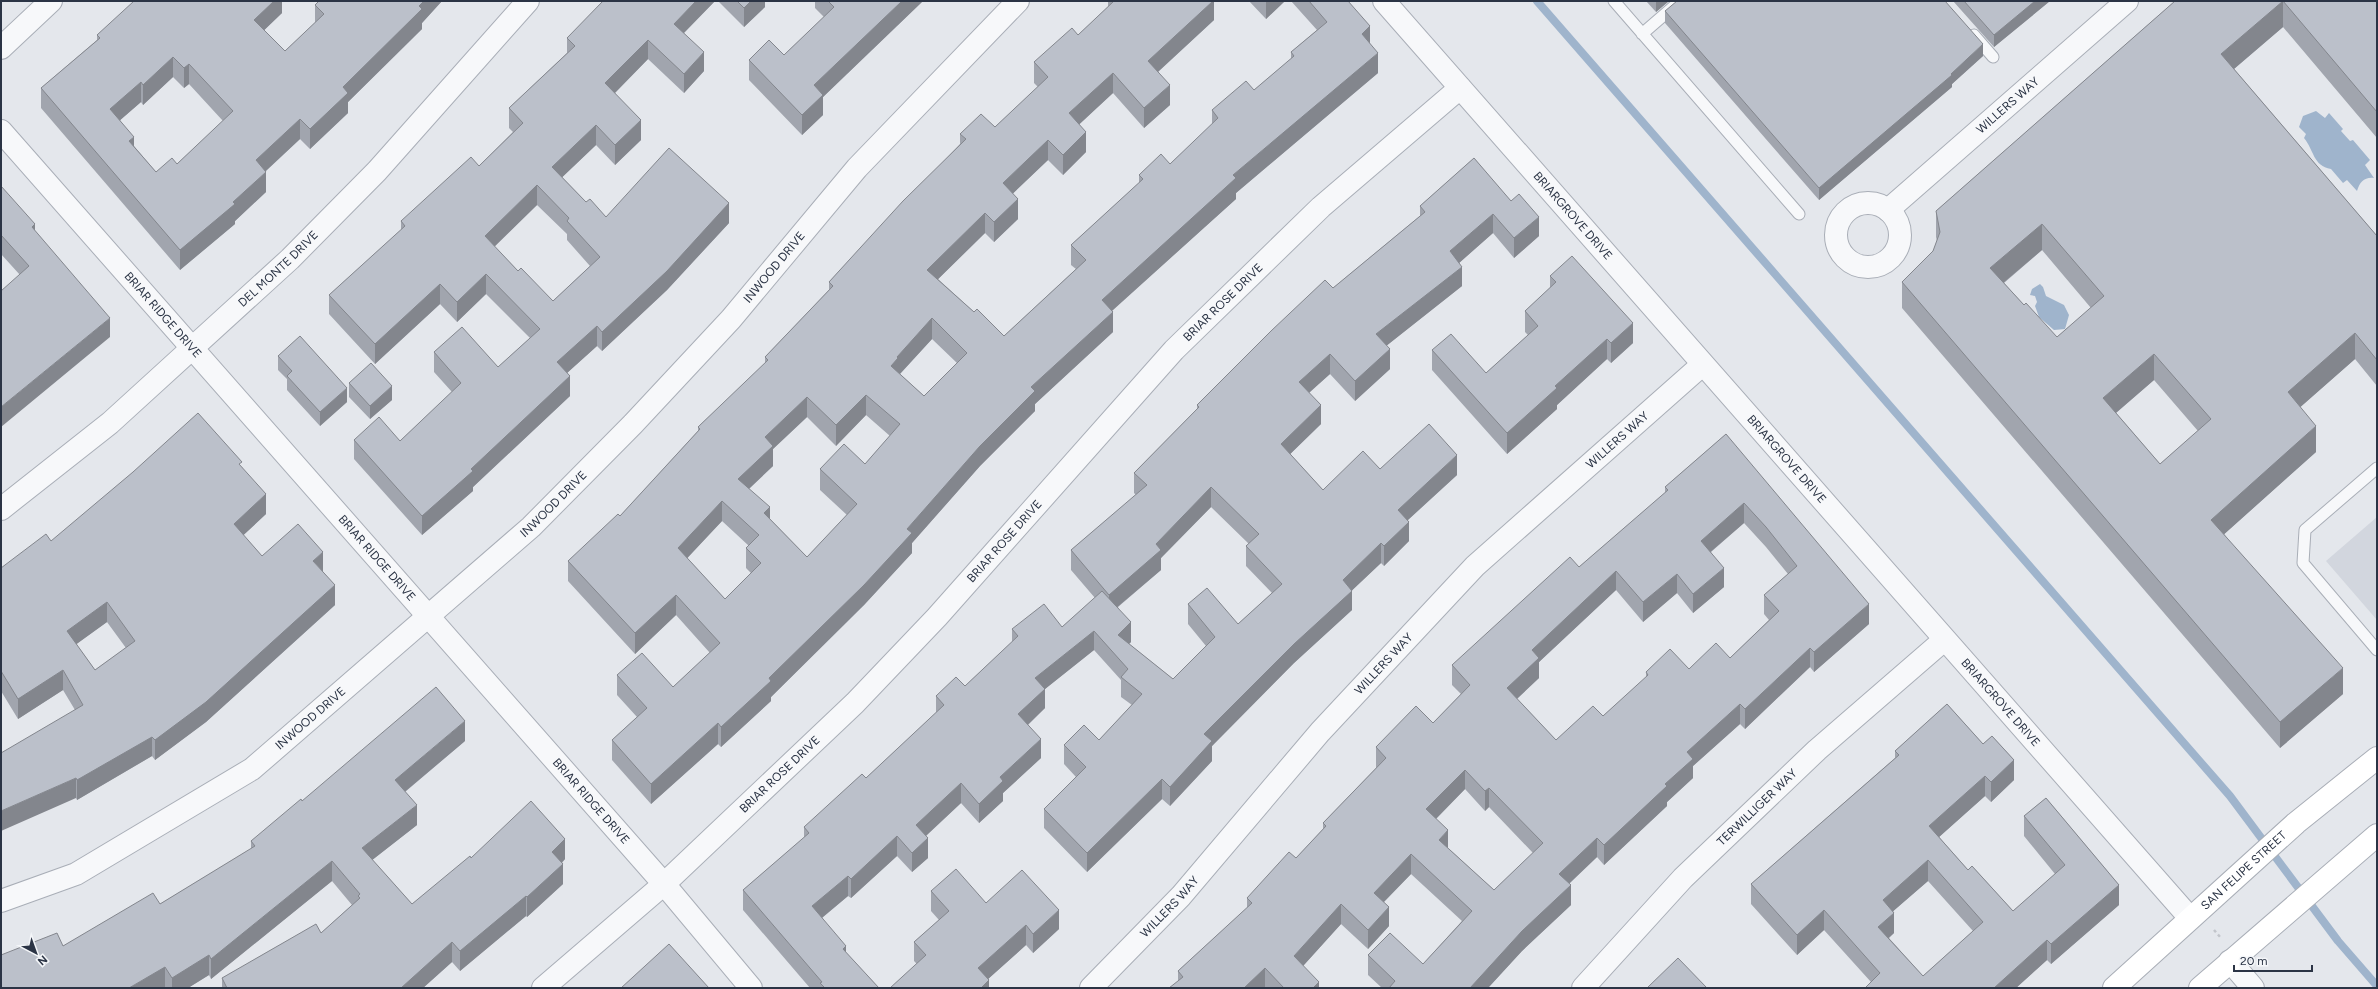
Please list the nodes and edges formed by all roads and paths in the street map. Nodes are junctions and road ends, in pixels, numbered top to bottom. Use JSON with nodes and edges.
{"nodes":[{"id":1,"x":51,"y":1,"type":"edge"},
{"id":2,"x":528,"y":1,"type":"edge"},
{"id":3,"x":1018,"y":1,"type":"edge"},
{"id":4,"x":1384,"y":1,"type":"edge"},
{"id":5,"x":1614,"y":1,"type":"edge"},
{"id":6,"x":1680,"y":1,"type":"edge"},
{"id":7,"x":2126,"y":1,"type":"edge"},
{"id":8,"x":1969,"y":29,"type":"edge"},
{"id":9,"x":1642,"y":34,"type":"junction"},
{"id":10,"x":1,"y":48,"type":"edge"},
{"id":11,"x":1993,"y":57,"type":"dead end"},
{"id":12,"x":1460,"y":88,"type":"junction"},
{"id":13,"x":1,"y":130,"type":"edge"},
{"id":14,"x":1888,"y":210,"type":"dead end"},
{"id":15,"x":1799,"y":214,"type":"dead end"},
{"id":16,"x":192,"y":348,"type":"junction"},
{"id":17,"x":1702,"y":364,"type":"junction"},
{"id":18,"x":2377,"y":468,"type":"edge"},
{"id":19,"x":1,"y":509,"type":"edge"},
{"id":20,"x":429,"y":616,"type":"junction"},
{"id":21,"x":1944,"y":640,"type":"junction"},
{"id":22,"x":2377,"y":650,"type":"edge"},
{"id":23,"x":2377,"y":758,"type":"edge"},
{"id":24,"x":2377,"y":836,"type":"edge"},
{"id":25,"x":664,"y":884,"type":"junction"},
{"id":26,"x":1,"y":901,"type":"edge"},
{"id":27,"x":2190,"y":918,"type":"junction"},
{"id":28,"x":2214,"y":930,"type":"dead end"},
{"id":29,"x":2222,"y":939,"type":"dead end"},
{"id":30,"x":2230,"y":961,"type":"junction"},
{"id":31,"x":543,"y":988,"type":"edge"},
{"id":32,"x":751,"y":988,"type":"edge"},
{"id":33,"x":1090,"y":988,"type":"edge"},
{"id":34,"x":1583,"y":988,"type":"edge"},
{"id":35,"x":2114,"y":988,"type":"edge"},
{"id":36,"x":2200,"y":988,"type":"edge"},
{"id":37,"x":2253,"y":988,"type":"edge"}],
"edges":[{"from":1,"to":10,"type":"street"},
{"from":2,"to":16,"type":"street","name":"DEL MONTE DRIVE"},
{"from":3,"to":20,"type":"street","name":"INWOOD DRIVE"},
{"from":4,"to":12,"type":"street","name":"BRIARGROVE DRIVE"},
{"from":5,"to":9,"type":"lane"},
{"from":6,"to":9,"type":"lane"},
{"from":7,"to":14,"type":"street","name":"WILLERS WAY"},
{"from":8,"to":11,"type":"lane"},
{"from":9,"to":15,"type":"lane"},
{"from":12,"to":17,"type":"street","name":"BRIARGROVE DRIVE"},
{"from":12,"to":25,"type":"street","name":"BRIAR ROSE DRIVE"},
{"from":13,"to":16,"type":"street","name":"BRIAR RIDGE DRIVE"},
{"from":16,"to":19,"type":"street","name":"DEL MONTE DRIVE"},
{"from":16,"to":20,"type":"street","name":"BRIAR RIDGE DRIVE"},
{"from":17,"to":21,"type":"street","name":"BRIARGROVE DRIVE"},
{"from":17,"to":33,"type":"street","name":"WILLERS WAY"},
{"from":18,"to":22,"type":"lane"},
{"from":20,"to":25,"type":"street","name":"BRIAR RIDGE DRIVE"},
{"from":20,"to":26,"type":"street","name":"INWOOD DRIVE"},
{"from":21,"to":27,"type":"street","name":"BRIARGROVE DRIVE"},
{"from":21,"to":34,"type":"street","name":"TERWILLIGER WAY"},
{"from":23,"to":27,"type":"main road","name":"SAN FELIPE STREET"},
{"from":24,"to":30,"type":"main road"},
{"from":25,"to":31,"type":"street","name":"BRIAR ROSE DRIVE"},
{"from":25,"to":32,"type":"street","name":"BRIAR RIDGE DRIVE"},
{"from":27,"to":35,"type":"main road","name":"SAN FELIPE STREET"},
{"from":28,"to":29,"type":"path"},
{"from":30,"to":36,"type":"main road"},
{"from":30,"to":37,"type":"street"}]}
